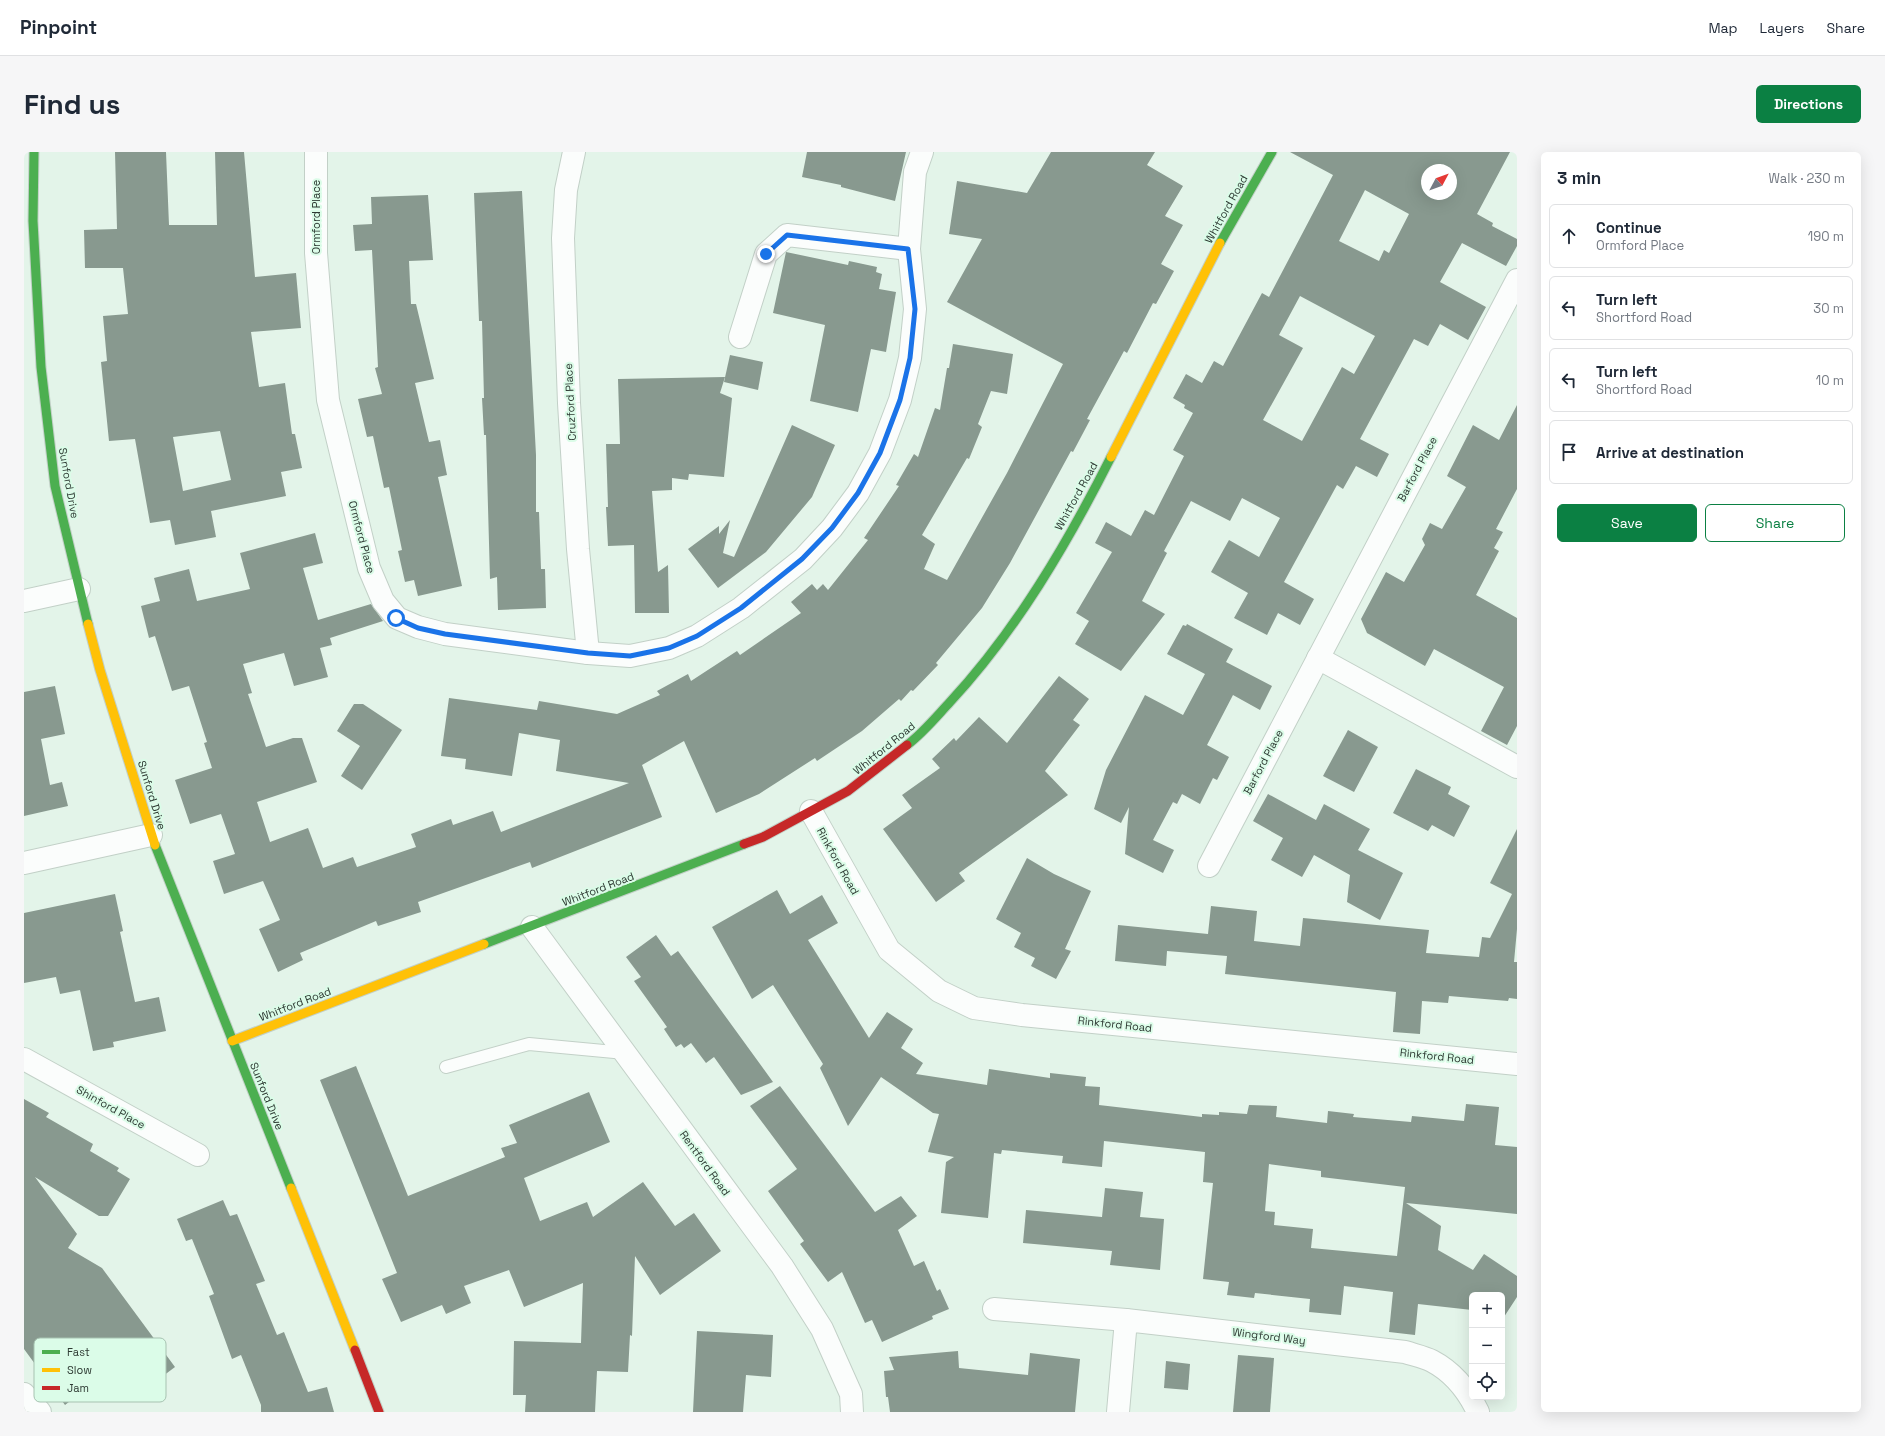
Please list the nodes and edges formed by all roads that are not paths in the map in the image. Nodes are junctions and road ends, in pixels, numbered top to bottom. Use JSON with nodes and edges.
{"nodes":[{"id":1,"x":34,"y":152,"type":"edge"},
{"id":2,"x":316,"y":152,"type":"edge"},
{"id":3,"x":574,"y":152,"type":"edge"},
{"id":4,"x":922,"y":152,"type":"edge"},
{"id":5,"x":1272,"y":152,"type":"edge"},
{"id":6,"x":908,"y":249,"type":"junction"},
{"id":7,"x":1517,"y":280,"type":"edge"},
{"id":8,"x":740,"y":337,"type":"dead end"},
{"id":9,"x":79,"y":588,"type":"junction"},
{"id":10,"x":24,"y":601,"type":"edge"},
{"id":11,"x":588,"y":653,"type":"junction"},
{"id":12,"x":1318,"y":658,"type":"junction"},
{"id":13,"x":1517,"y":767,"type":"edge"},
{"id":14,"x":811,"y":811,"type":"junction"},
{"id":15,"x":151,"y":835,"type":"junction"},
{"id":16,"x":24,"y":863,"type":"edge"},
{"id":17,"x":1209,"y":866,"type":"dead end"},
{"id":18,"x":532,"y":927,"type":"junction"},
{"id":19,"x":232,"y":1041,"type":"junction"},
{"id":20,"x":625,"y":1053,"type":"junction"},
{"id":21,"x":24,"y":1059,"type":"edge"},
{"id":22,"x":1517,"y":1064,"type":"edge"},
{"id":23,"x":446,"y":1067,"type":"dead end"},
{"id":24,"x":198,"y":1155,"type":"dead end"},
{"id":25,"x":994,"y":1309,"type":"dead end"},
{"id":26,"x":1126,"y":1320,"type":"junction"},
{"id":27,"x":24,"y":1394,"type":"edge"},
{"id":28,"x":40,"y":1412,"type":"edge"},
{"id":29,"x":379,"y":1412,"type":"edge"},
{"id":30,"x":852,"y":1412,"type":"edge"},
{"id":31,"x":1118,"y":1412,"type":"edge"},
{"id":32,"x":1478,"y":1412,"type":"edge"}],
"edges":[{"from":1,"to":9,"type":"street","name":"Sunford Drive"},
{"from":2,"to":11,"type":"street","name":"Ormford Place"},
{"from":3,"to":11,"type":"street","name":"Cruzford Place"},
{"from":4,"to":6,"type":"street","name":"Ormford Place"},
{"from":5,"to":14,"type":"street","name":"Whitford Road"},
{"from":6,"to":8,"type":"street"},
{"from":6,"to":11,"type":"street","name":"Ormford Place"},
{"from":7,"to":12,"type":"street","name":"Barford Place"},
{"from":9,"to":10,"type":"street"},
{"from":9,"to":15,"type":"street","name":"Sunford Drive"},
{"from":12,"to":13,"type":"street"},
{"from":12,"to":17,"type":"street","name":"Barford Place"},
{"from":14,"to":18,"type":"street","name":"Whitford Road"},
{"from":14,"to":22,"type":"street","name":"Rinkford Road"},
{"from":15,"to":16,"type":"street"},
{"from":15,"to":19,"type":"street","name":"Sunford Drive"},
{"from":18,"to":19,"type":"street","name":"Whitford Road"},
{"from":18,"to":20,"type":"street","name":"Rentford Road"},
{"from":19,"to":29,"type":"street","name":"Sunford Drive"},
{"from":20,"to":23,"type":"lane"},
{"from":20,"to":30,"type":"street","name":"Rentford Road"},
{"from":21,"to":24,"type":"street","name":"Shinford Place"},
{"from":25,"to":26,"type":"street","name":"Wingford Way"},
{"from":26,"to":31,"type":"street"},
{"from":26,"to":32,"type":"street","name":"Wingford Way"},
{"from":27,"to":28,"type":"street"}]}
